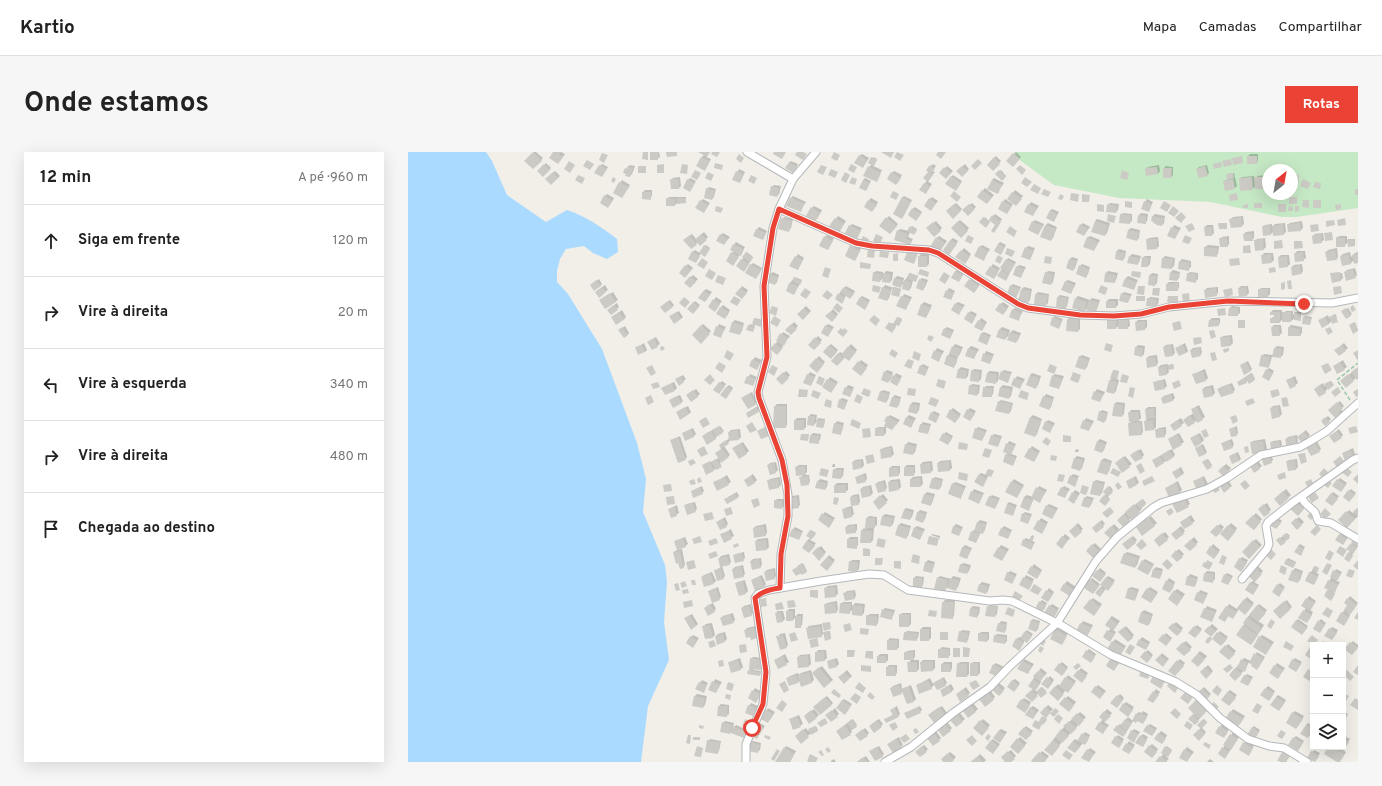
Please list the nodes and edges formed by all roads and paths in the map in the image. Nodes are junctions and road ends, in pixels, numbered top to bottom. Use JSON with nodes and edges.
{"nodes":[{"id":1,"x":747,"y":152,"type":"edge"},
{"id":2,"x":816,"y":152,"type":"edge"},
{"id":3,"x":793,"y":179,"type":"junction"},
{"id":4,"x":779,"y":209,"type":"junction"},
{"id":5,"x":1358,"y":298,"type":"edge"},
{"id":6,"x":1358,"y":363,"type":"edge"},
{"id":7,"x":1356,"y":404,"type":"edge"},
{"id":8,"x":1358,"y":458,"type":"edge"},
{"id":9,"x":1301,"y":497,"type":"junction"},
{"id":10,"x":1358,"y":539,"type":"edge"},
{"id":11,"x":1242,"y":579,"type":"dead end"},
{"id":12,"x":780,"y":588,"type":"junction"},
{"id":13,"x":1057,"y":623,"type":"junction"},
{"id":14,"x":746,"y":762,"type":"edge"},
{"id":15,"x":884,"y":762,"type":"edge"},
{"id":16,"x":1307,"y":762,"type":"edge"}],
"edges":[{"from":1,"to":3,"type":"street"},
{"from":2,"to":3,"type":"street"},
{"from":3,"to":4,"type":"street"},
{"from":4,"to":5,"type":"street"},
{"from":4,"to":12,"type":"street"},
{"from":6,"to":7,"type":"path"},
{"from":7,"to":13,"type":"street"},
{"from":8,"to":9,"type":"street"},
{"from":9,"to":10,"type":"street"},
{"from":9,"to":11,"type":"street"},
{"from":12,"to":13,"type":"street"},
{"from":12,"to":14,"type":"street"},
{"from":13,"to":15,"type":"street"},
{"from":13,"to":16,"type":"street"}]}
